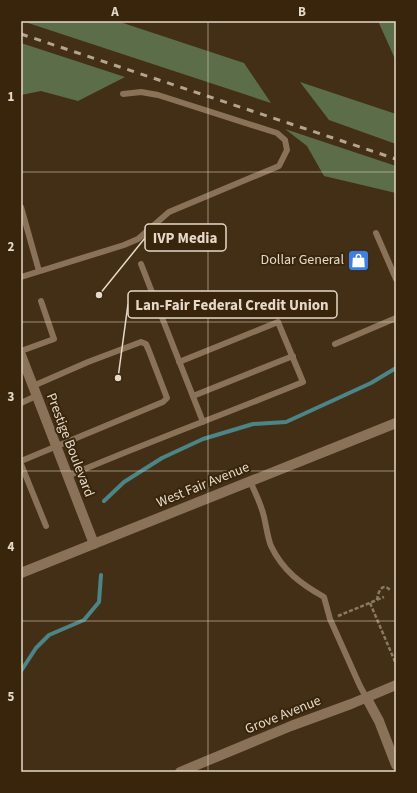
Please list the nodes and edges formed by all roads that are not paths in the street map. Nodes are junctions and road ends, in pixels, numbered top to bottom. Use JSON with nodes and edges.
{"nodes":[{"id":1,"x":123,"y":94,"type":"dead end"},
{"id":2,"x":21,"y":207,"type":"edge"},
{"id":3,"x":376,"y":233,"type":"dead end"},
{"id":4,"x":141,"y":264,"type":"dead end"},
{"id":5,"x":39,"y":271,"type":"junction"},
{"id":6,"x":21,"y":277,"type":"edge"},
{"id":7,"x":396,"y":279,"type":"edge"},
{"id":8,"x":41,"y":301,"type":"dead end"},
{"id":9,"x":396,"y":318,"type":"edge"},
{"id":10,"x":335,"y":344,"type":"dead end"},
{"id":11,"x":21,"y":352,"type":"edge"},
{"id":12,"x":21,"y":356,"type":"edge"},
{"id":13,"x":293,"y":356,"type":"junction"},
{"id":14,"x":179,"y":362,"type":"junction"},
{"id":15,"x":35,"y":391,"type":"junction"},
{"id":16,"x":193,"y":396,"type":"junction"},
{"id":17,"x":21,"y":403,"type":"edge"},
{"id":18,"x":203,"y":422,"type":"junction"},
{"id":19,"x":396,"y":423,"type":"edge"},
{"id":20,"x":56,"y":446,"type":"junction"},
{"id":21,"x":21,"y":462,"type":"edge"},
{"id":22,"x":68,"y":476,"type":"junction"},
{"id":23,"x":250,"y":481,"type":"junction"},
{"id":24,"x":46,"y":526,"type":"dead end"},
{"id":25,"x":94,"y":544,"type":"junction"},
{"id":26,"x":21,"y":573,"type":"edge"},
{"id":27,"x":396,"y":685,"type":"edge"},
{"id":28,"x":366,"y":697,"type":"junction"},
{"id":29,"x":396,"y":765,"type":"edge"},
{"id":30,"x":180,"y":772,"type":"edge"}],
"edges":[{"from":1,"to":5,"type":"lane"},
{"from":2,"to":5,"type":"lane"},
{"from":3,"to":7,"type":"lane"},
{"from":4,"to":14,"type":"lane"},
{"from":5,"to":6,"type":"lane"},
{"from":8,"to":11,"type":"lane"},
{"from":9,"to":10,"type":"lane"},
{"from":12,"to":15,"type":"street","name":"Prestige Boulevard"},
{"from":13,"to":14,"type":"lane"},
{"from":13,"to":16,"type":"lane"},
{"from":13,"to":18,"type":"lane"},
{"from":14,"to":16,"type":"lane"},
{"from":15,"to":17,"type":"lane"},
{"from":15,"to":20,"type":"street","name":"Prestige Boulevard"},
{"from":15,"to":20,"type":"lane"},
{"from":16,"to":18,"type":"lane"},
{"from":18,"to":22,"type":"lane"},
{"from":19,"to":23,"type":"street","name":"West Fair Avenue"},
{"from":20,"to":21,"type":"lane"},
{"from":20,"to":22,"type":"street","name":"Prestige Boulevard"},
{"from":21,"to":24,"type":"lane"},
{"from":22,"to":25,"type":"street","name":"Prestige Boulevard"},
{"from":23,"to":25,"type":"street","name":"West Fair Avenue"},
{"from":23,"to":28,"type":"lane"},
{"from":25,"to":26,"type":"street","name":"West Fair Avenue"},
{"from":27,"to":28,"type":"street","name":"Grove Avenue"},
{"from":28,"to":29,"type":"street"},
{"from":28,"to":30,"type":"street","name":"Grove Avenue"}]}
